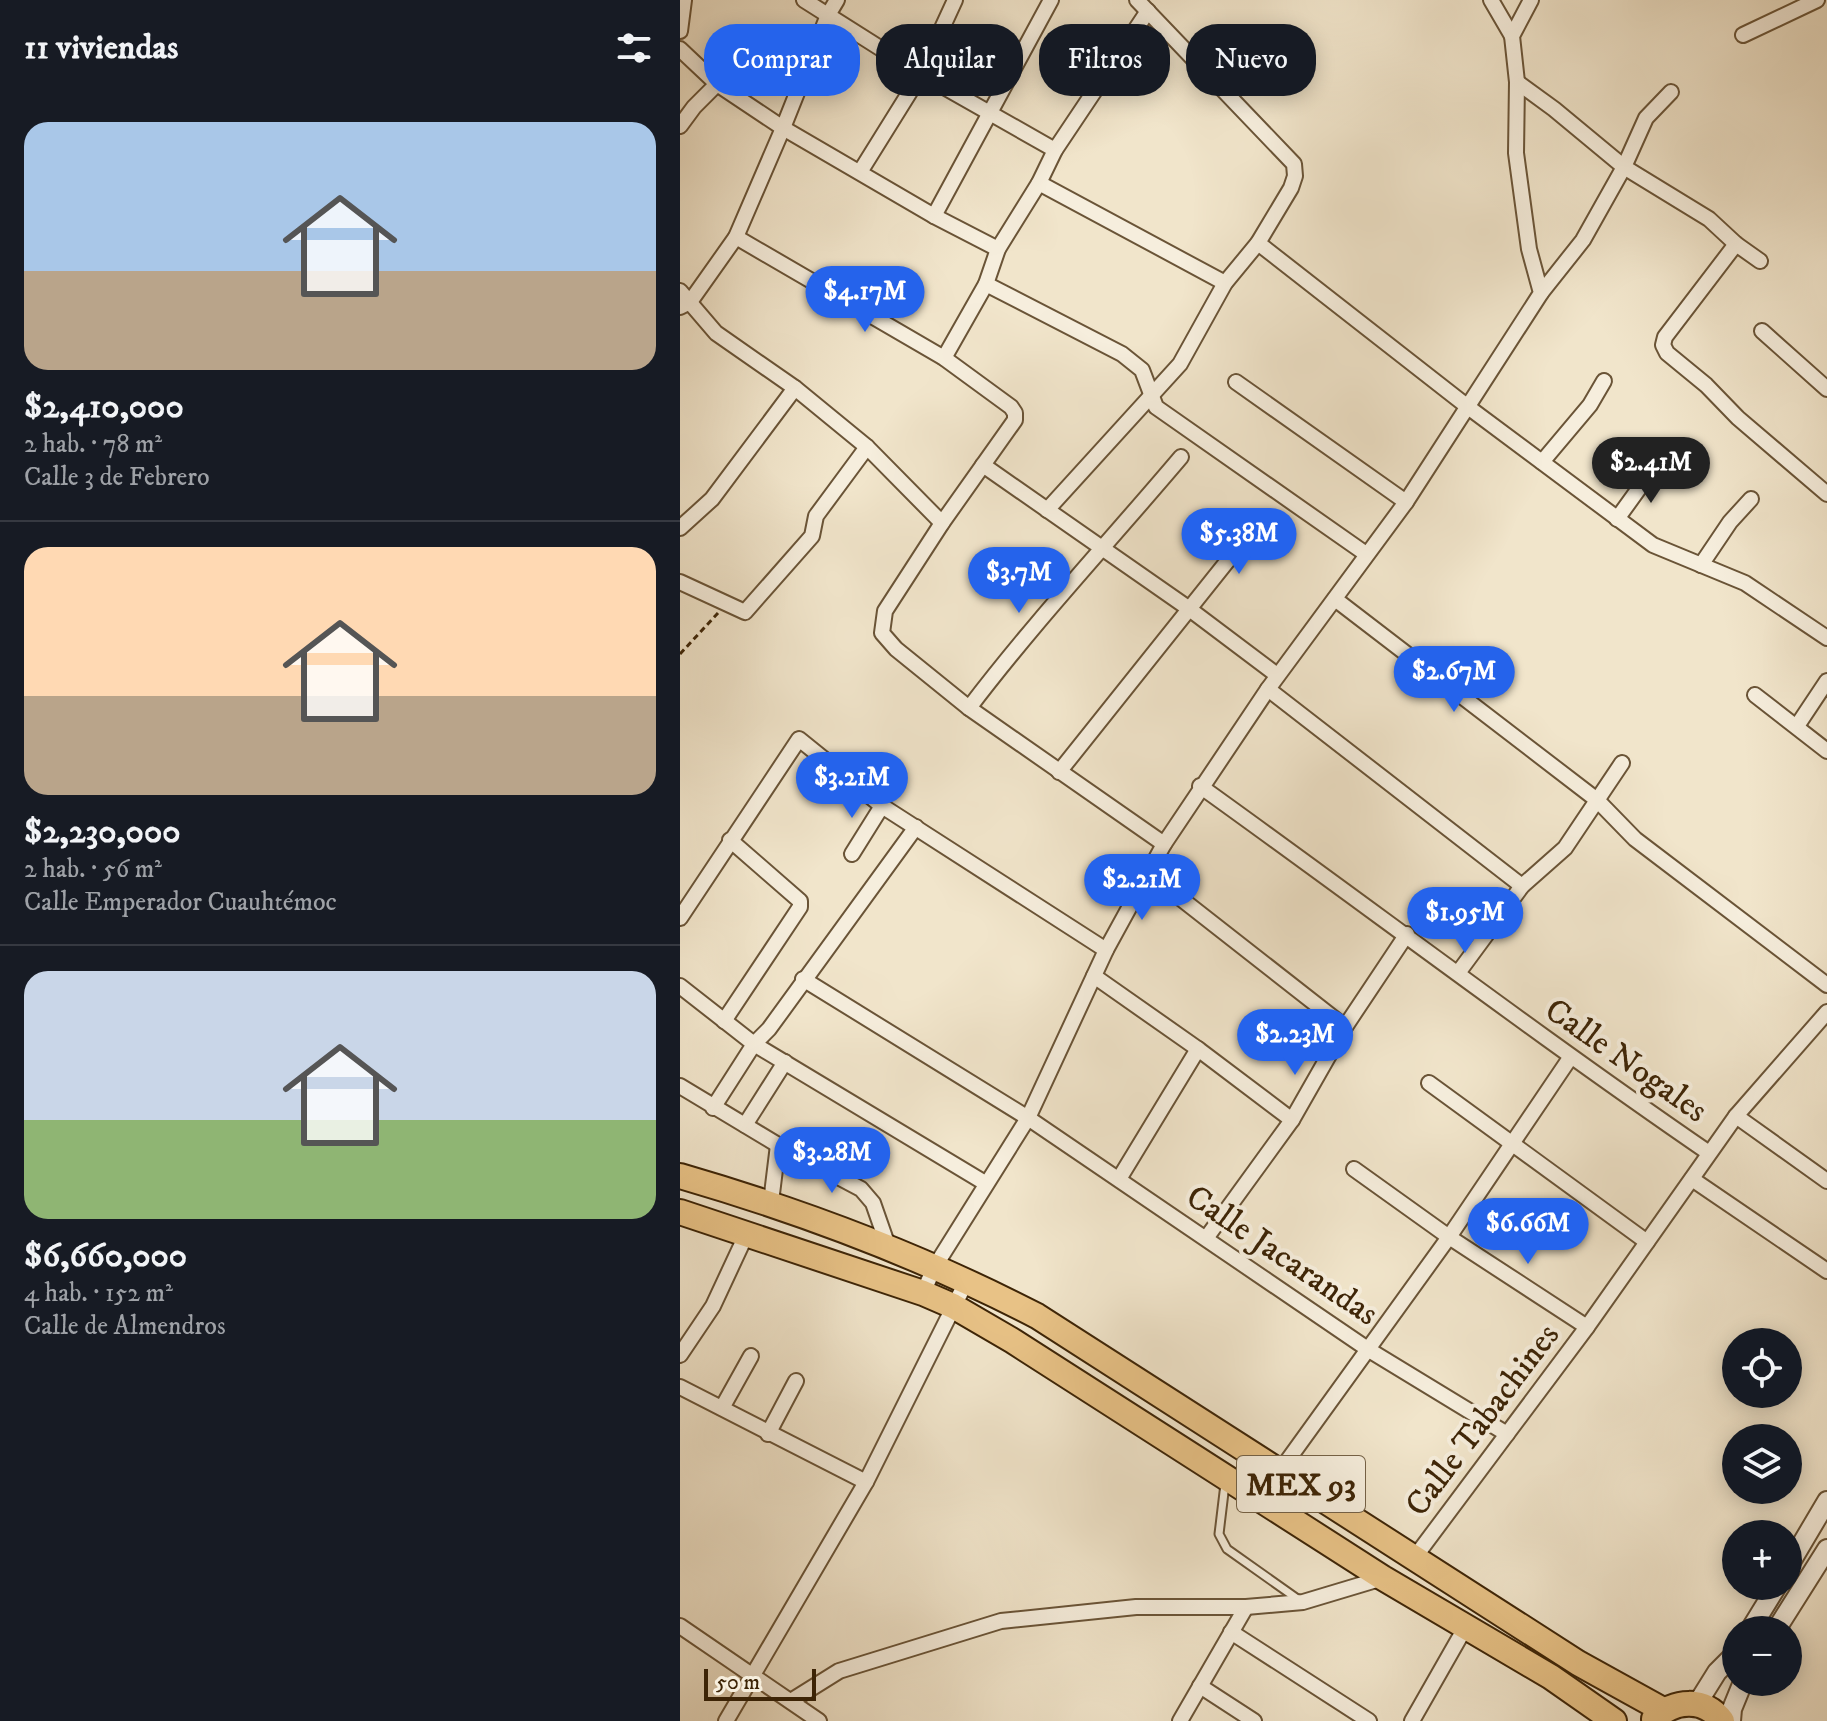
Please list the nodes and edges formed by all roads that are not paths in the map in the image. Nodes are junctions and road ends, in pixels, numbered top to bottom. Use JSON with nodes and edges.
{"nodes":[{"id":1,"x":684,"y":0,"type":"edge"},
{"id":2,"x":804,"y":0,"type":"edge"},
{"id":3,"x":837,"y":0,"type":"edge"},
{"id":4,"x":955,"y":0,"type":"edge"},
{"id":5,"x":1051,"y":0,"type":"edge"},
{"id":6,"x":1491,"y":0,"type":"edge"},
{"id":7,"x":1531,"y":0,"type":"edge"},
{"id":8,"x":1817,"y":0,"type":"edge"},
{"id":9,"x":1143,"y":5,"type":"edge"},
{"id":10,"x":828,"y":15,"type":"junction"},
{"id":11,"x":944,"y":24,"type":"edge"},
{"id":12,"x":680,"y":31,"type":"edge"},
{"id":13,"x":1743,"y":35,"type":"dead end"},
{"id":14,"x":1512,"y":36,"type":"junction"},
{"id":15,"x":876,"y":45,"type":"edge"},
{"id":16,"x":680,"y":49,"type":"edge"},
{"id":17,"x":704,"y":72,"type":"edge"},
{"id":18,"x":1517,"y":82,"type":"junction"},
{"id":19,"x":1671,"y":92,"type":"dead end"},
{"id":20,"x":705,"y":96,"type":"edge"},
{"id":21,"x":735,"y":96,"type":"edge"},
{"id":22,"x":907,"y":96,"type":"edge"},
{"id":23,"x":960,"y":96,"type":"edge"},
{"id":24,"x":988,"y":112,"type":"junction"},
{"id":25,"x":680,"y":126,"type":"edge"},
{"id":26,"x":783,"y":128,"type":"junction"},
{"id":27,"x":1055,"y":150,"type":"junction"},
{"id":28,"x":1624,"y":167,"type":"junction"},
{"id":29,"x":860,"y":172,"type":"junction"},
{"id":30,"x":1039,"y":183,"type":"junction"},
{"id":31,"x":934,"y":216,"type":"junction"},
{"id":32,"x":736,"y":237,"type":"junction"},
{"id":33,"x":1258,"y":243,"type":"junction"},
{"id":34,"x":1736,"y":244,"type":"junction"},
{"id":35,"x":998,"y":249,"type":"junction"},
{"id":36,"x":1760,"y":261,"type":"dead end"},
{"id":37,"x":1225,"y":283,"type":"junction"},
{"id":38,"x":986,"y":284,"type":"junction"},
{"id":39,"x":1541,"y":293,"type":"junction"},
{"id":40,"x":683,"y":300,"type":"edge"},
{"id":41,"x":1762,"y":331,"type":"dead end"},
{"id":42,"x":944,"y":358,"type":"junction"},
{"id":43,"x":1604,"y":381,"type":"dead end"},
{"id":44,"x":1236,"y":382,"type":"dead end"},
{"id":45,"x":795,"y":388,"type":"junction"},
{"id":46,"x":1827,"y":389,"type":"edge"},
{"id":47,"x":1151,"y":395,"type":"junction"},
{"id":48,"x":1468,"y":407,"type":"junction"},
{"id":49,"x":867,"y":447,"type":"junction"},
{"id":50,"x":1181,"y":457,"type":"dead end"},
{"id":51,"x":1542,"y":462,"type":"junction"},
{"id":52,"x":983,"y":465,"type":"junction"},
{"id":53,"x":1653,"y":469,"type":"dead end"},
{"id":54,"x":1827,"y":494,"type":"edge"},
{"id":55,"x":1751,"y":499,"type":"dead end"},
{"id":56,"x":1406,"y":502,"type":"junction"},
{"id":57,"x":1047,"y":510,"type":"junction"},
{"id":58,"x":1261,"y":519,"type":"dead end"},
{"id":59,"x":1617,"y":519,"type":"junction"},
{"id":60,"x":942,"y":523,"type":"junction"},
{"id":61,"x":680,"y":528,"type":"edge"},
{"id":62,"x":1103,"y":550,"type":"junction"},
{"id":63,"x":1366,"y":554,"type":"junction"},
{"id":64,"x":1701,"y":565,"type":"junction"},
{"id":65,"x":680,"y":582,"type":"edge"},
{"id":66,"x":1335,"y":599,"type":"junction"},
{"id":67,"x":1188,"y":608,"type":"junction"},
{"id":68,"x":1827,"y":638,"type":"edge"},
{"id":69,"x":1277,"y":675,"type":"junction"},
{"id":70,"x":1827,"y":681,"type":"edge"},
{"id":71,"x":1268,"y":689,"type":"junction"},
{"id":72,"x":1755,"y":695,"type":"dead end"},
{"id":73,"x":969,"y":708,"type":"junction"},
{"id":74,"x":1797,"y":726,"type":"junction"},
{"id":75,"x":1827,"y":751,"type":"edge"},
{"id":76,"x":1622,"y":763,"type":"dead end"},
{"id":77,"x":1059,"y":772,"type":"junction"},
{"id":78,"x":1200,"y":786,"type":"junction"},
{"id":79,"x":1597,"y":800,"type":"junction"},
{"id":80,"x":882,"y":806,"type":"junction"},
{"id":81,"x":916,"y":827,"type":"junction"},
{"id":82,"x":730,"y":840,"type":"junction"},
{"id":83,"x":1164,"y":844,"type":"junction"},
{"id":84,"x":852,"y":854,"type":"dead end"},
{"id":85,"x":1147,"y":872,"type":"junction"},
{"id":86,"x":1522,"y":886,"type":"junction"},
{"id":87,"x":680,"y":918,"type":"edge"},
{"id":88,"x":1407,"y":934,"type":"junction"},
{"id":89,"x":1106,"y":950,"type":"junction"},
{"id":90,"x":1458,"y":973,"type":"junction"},
{"id":91,"x":1094,"y":976,"type":"junction"},
{"id":92,"x":803,"y":979,"type":"junction"},
{"id":93,"x":1827,"y":985,"type":"edge"},
{"id":94,"x":680,"y":986,"type":"edge"},
{"id":95,"x":1827,"y":1012,"type":"edge"},
{"id":96,"x":724,"y":1021,"type":"junction"},
{"id":97,"x":1345,"y":1027,"type":"junction"},
{"id":98,"x":754,"y":1044,"type":"junction"},
{"id":99,"x":1198,"y":1049,"type":"junction"},
{"id":100,"x":1570,"y":1058,"type":"junction"},
{"id":101,"x":785,"y":1062,"type":"junction"},
{"id":102,"x":1429,"y":1083,"type":"dead end"},
{"id":103,"x":680,"y":1086,"type":"edge"},
{"id":104,"x":713,"y":1108,"type":"junction"},
{"id":105,"x":1736,"y":1116,"type":"junction"},
{"id":106,"x":1028,"y":1118,"type":"junction"},
{"id":107,"x":1292,"y":1120,"type":"junction"},
{"id":108,"x":745,"y":1125,"type":"junction"},
{"id":109,"x":778,"y":1145,"type":"junction"},
{"id":110,"x":1511,"y":1145,"type":"junction"},
{"id":111,"x":1709,"y":1153,"type":"junction"},
{"id":112,"x":1354,"y":1169,"type":"dead end"},
{"id":113,"x":680,"y":1176,"type":"edge"},
{"id":114,"x":1119,"y":1179,"type":"junction"},
{"id":115,"x":1692,"y":1179,"type":"junction"},
{"id":116,"x":1827,"y":1181,"type":"edge"},
{"id":117,"x":985,"y":1183,"type":"junction"},
{"id":118,"x":771,"y":1202,"type":"junction"},
{"id":119,"x":680,"y":1212,"type":"edge"},
{"id":120,"x":747,"y":1233,"type":"junction"},
{"id":121,"x":1207,"y":1237,"type":"junction"},
{"id":122,"x":1449,"y":1237,"type":"junction"},
{"id":123,"x":1647,"y":1242,"type":"junction"},
{"id":124,"x":888,"y":1246,"type":"junction"},
{"id":125,"x":934,"y":1268,"type":"junction"},
{"id":126,"x":1827,"y":1271,"type":"edge"},
{"id":127,"x":967,"y":1280,"type":"junction"},
{"id":128,"x":923,"y":1293,"type":"junction"},
{"id":129,"x":953,"y":1306,"type":"junction"},
{"id":130,"x":1587,"y":1327,"type":"junction"},
{"id":131,"x":1369,"y":1350,"type":"junction"},
{"id":132,"x":680,"y":1355,"type":"edge"},
{"id":133,"x":751,"y":1356,"type":"dead end"},
{"id":134,"x":796,"y":1381,"type":"dead end"},
{"id":135,"x":680,"y":1387,"type":"edge"},
{"id":136,"x":722,"y":1408,"type":"junction"},
{"id":137,"x":768,"y":1434,"type":"junction"},
{"id":138,"x":1507,"y":1434,"type":"junction"},
{"id":139,"x":1280,"y":1471,"type":"junction"},
{"id":140,"x":1226,"y":1478,"type":"junction"},
{"id":141,"x":866,"y":1482,"type":"junction"},
{"id":142,"x":1827,"y":1501,"type":"edge"},
{"id":143,"x":1802,"y":1543,"type":"edge"},
{"id":144,"x":1827,"y":1549,"type":"edge"},
{"id":145,"x":1415,"y":1557,"type":"junction"},
{"id":146,"x":1383,"y":1578,"type":"junction"},
{"id":147,"x":1303,"y":1602,"type":"junction"},
{"id":148,"x":1246,"y":1607,"type":"junction"},
{"id":149,"x":1785,"y":1616,"type":"edge"},
{"id":150,"x":680,"y":1626,"type":"edge"},
{"id":151,"x":1465,"y":1628,"type":"junction"},
{"id":152,"x":1231,"y":1632,"type":"junction"},
{"id":153,"x":1722,"y":1668,"type":"edge"},
{"id":154,"x":751,"y":1674,"type":"junction"},
{"id":155,"x":1200,"y":1686,"type":"junction"},
{"id":156,"x":1737,"y":1696,"type":"edge"},
{"id":157,"x":791,"y":1701,"type":"junction"},
{"id":158,"x":1697,"y":1704,"type":"junction"},
{"id":159,"x":1658,"y":1716,"type":"edge"},
{"id":160,"x":726,"y":1721,"type":"edge"},
{"id":161,"x":819,"y":1721,"type":"edge"},
{"id":162,"x":1180,"y":1721,"type":"edge"},
{"id":163,"x":1254,"y":1721,"type":"edge"},
{"id":164,"x":1369,"y":1721,"type":"edge"},
{"id":165,"x":1412,"y":1721,"type":"edge"},
{"id":166,"x":1614,"y":1721,"type":"edge"},
{"id":167,"x":1722,"y":1721,"type":"edge"},
{"id":168,"x":1731,"y":1721,"type":"edge"}],
"edges":[{"from":1,"to":12,"type":"street"},
{"from":2,"to":10,"type":"street"},
{"from":3,"to":10,"type":"street"},
{"from":4,"to":11,"type":"street"},
{"from":5,"to":24,"type":"street"},
{"from":6,"to":14,"type":"street"},
{"from":7,"to":14,"type":"street"},
{"from":8,"to":13,"type":"street"},
{"from":9,"to":27,"type":"street"},
{"from":9,"to":33,"type":"street"},
{"from":10,"to":15,"type":"street"},
{"from":10,"to":26,"type":"street"},
{"from":14,"to":18,"type":"street"},
{"from":16,"to":17,"type":"street"},
{"from":18,"to":28,"type":"street"},
{"from":18,"to":39,"type":"street"},
{"from":19,"to":28,"type":"street"},
{"from":20,"to":25,"type":"street"},
{"from":21,"to":26,"type":"street"},
{"from":22,"to":29,"type":"street"},
{"from":23,"to":24,"type":"street"},
{"from":24,"to":27,"type":"street"},
{"from":24,"to":31,"type":"street"},
{"from":26,"to":29,"type":"street"},
{"from":26,"to":32,"type":"street"},
{"from":27,"to":30,"type":"street"},
{"from":28,"to":34,"type":"street"},
{"from":28,"to":39,"type":"street"},
{"from":29,"to":31,"type":"street"},
{"from":30,"to":35,"type":"street"},
{"from":30,"to":37,"type":"street"},
{"from":31,"to":35,"type":"street"},
{"from":32,"to":40,"type":"street"},
{"from":32,"to":42,"type":"street"},
{"from":33,"to":37,"type":"street"},
{"from":33,"to":48,"type":"street"},
{"from":34,"to":36,"type":"street"},
{"from":34,"to":54,"type":"street"},
{"from":35,"to":38,"type":"street"},
{"from":37,"to":47,"type":"street"},
{"from":38,"to":42,"type":"street"},
{"from":38,"to":47,"type":"street"},
{"from":39,"to":48,"type":"street"},
{"from":40,"to":45,"type":"street"},
{"from":41,"to":46,"type":"street"},
{"from":42,"to":52,"type":"street"},
{"from":43,"to":51,"type":"street"},
{"from":44,"to":56,"type":"street"},
{"from":45,"to":49,"type":"street"},
{"from":45,"to":61,"type":"street"},
{"from":47,"to":57,"type":"street"},
{"from":47,"to":63,"type":"street"},
{"from":48,"to":51,"type":"street"},
{"from":48,"to":56,"type":"street"},
{"from":49,"to":60,"type":"street"},
{"from":49,"to":65,"type":"street"},
{"from":50,"to":62,"type":"street"},
{"from":51,"to":59,"type":"street"},
{"from":52,"to":57,"type":"street"},
{"from":52,"to":60,"type":"street"},
{"from":53,"to":59,"type":"street"},
{"from":55,"to":64,"type":"street"},
{"from":56,"to":63,"type":"street"},
{"from":57,"to":62,"type":"street"},
{"from":58,"to":67,"type":"street"},
{"from":59,"to":64,"type":"street"},
{"from":60,"to":73,"type":"street"},
{"from":62,"to":67,"type":"street"},
{"from":62,"to":73,"type":"street"},
{"from":63,"to":66,"type":"street"},
{"from":64,"to":68,"type":"street"},
{"from":66,"to":69,"type":"street"},
{"from":66,"to":79,"type":"street"},
{"from":67,"to":69,"type":"street"},
{"from":67,"to":77,"type":"street"},
{"from":69,"to":71,"type":"street"},
{"from":70,"to":74,"type":"street"},
{"from":71,"to":78,"type":"street"},
{"from":71,"to":86,"type":"street"},
{"from":72,"to":74,"type":"street"},
{"from":73,"to":77,"type":"street"},
{"from":74,"to":75,"type":"street"},
{"from":76,"to":79,"type":"street"},
{"from":77,"to":83,"type":"street"},
{"from":78,"to":83,"type":"street"},
{"from":78,"to":88,"type":"street","name":"Calle Nogales"},
{"from":79,"to":86,"type":"street"},
{"from":79,"to":93,"type":"street"},
{"from":80,"to":81,"type":"street"},
{"from":80,"to":82,"type":"street"},
{"from":80,"to":84,"type":"street"},
{"from":81,"to":89,"type":"street"},
{"from":81,"to":92,"type":"street"},
{"from":82,"to":87,"type":"street"},
{"from":82,"to":96,"type":"street"},
{"from":83,"to":85,"type":"street"},
{"from":85,"to":89,"type":"street"},
{"from":85,"to":97,"type":"street"},
{"from":86,"to":90,"type":"street"},
{"from":88,"to":90,"type":"street","name":"Calle Nogales"},
{"from":88,"to":97,"type":"street"},
{"from":89,"to":91,"type":"street"},
{"from":90,"to":100,"type":"street","name":"Calle Nogales"},
{"from":91,"to":99,"type":"street"},
{"from":91,"to":106,"type":"street"},
{"from":92,"to":98,"type":"street"},
{"from":92,"to":106,"type":"street","name":"Calle Jacarandas"},
{"from":94,"to":96,"type":"street"},
{"from":95,"to":105,"type":"street","name":"Calle Tabachines"},
{"from":96,"to":98,"type":"street"},
{"from":97,"to":107,"type":"street"},
{"from":98,"to":101,"type":"street"},
{"from":98,"to":104,"type":"street"},
{"from":99,"to":107,"type":"street"},
{"from":99,"to":114,"type":"street"},
{"from":100,"to":110,"type":"street"},
{"from":100,"to":111,"type":"street","name":"Calle Nogales"},
{"from":101,"to":108,"type":"street"},
{"from":101,"to":117,"type":"street"},
{"from":102,"to":110,"type":"street"},
{"from":103,"to":104,"type":"street"},
{"from":104,"to":108,"type":"street"},
{"from":105,"to":111,"type":"street","name":"Calle Tabachines"},
{"from":105,"to":116,"type":"street"},
{"from":106,"to":114,"type":"street","name":"Calle Jacarandas"},
{"from":106,"to":117,"type":"street"},
{"from":107,"to":121,"type":"street"},
{"from":108,"to":109,"type":"street"},
{"from":109,"to":118,"type":"street"},
{"from":109,"to":124,"type":"street"},
{"from":110,"to":122,"type":"street"},
{"from":110,"to":123,"type":"street"},
{"from":111,"to":115,"type":"street","name":"Calle Tabachines"},
{"from":112,"to":122,"type":"street"},
{"from":113,"to":118,"type":"main road","number":"MEX 93"},
{"from":114,"to":121,"type":"street","name":"Calle Jacarandas"},
{"from":115,"to":123,"type":"street","name":"Calle Tabachines"},
{"from":115,"to":126,"type":"street"},
{"from":117,"to":125,"type":"street"},
{"from":118,"to":124,"type":"main road","number":"MEX 93"},
{"from":119,"to":120,"type":"main road","number":"MEX 93"},
{"from":120,"to":128,"type":"main road","number":"MEX 93"},
{"from":120,"to":132,"type":"street"},
{"from":121,"to":131,"type":"street","name":"Calle Jacarandas"},
{"from":122,"to":130,"type":"street"},
{"from":122,"to":131,"type":"street"},
{"from":123,"to":130,"type":"street","name":"Calle Tabachines"},
{"from":124,"to":125,"type":"main road","number":"MEX 93"},
{"from":125,"to":127,"type":"main road","number":"MEX 93"},
{"from":125,"to":128,"type":"street"},
{"from":127,"to":129,"type":"street"},
{"from":127,"to":139,"type":"main road","number":"MEX 93"},
{"from":128,"to":129,"type":"main road","number":"MEX 93"},
{"from":129,"to":140,"type":"main road","number":"MEX 93"},
{"from":129,"to":141,"type":"street"},
{"from":130,"to":138,"type":"street","name":"Calle Tabachines"},
{"from":131,"to":138,"type":"street","name":"Calle Jacarandas"},
{"from":131,"to":139,"type":"street"},
{"from":133,"to":136,"type":"street"},
{"from":134,"to":137,"type":"street"},
{"from":135,"to":136,"type":"street"},
{"from":136,"to":137,"type":"street"},
{"from":137,"to":141,"type":"street"},
{"from":138,"to":145,"type":"street","name":"Calle Tabachines"},
{"from":139,"to":145,"type":"main road","number":"MEX 93"},
{"from":140,"to":146,"type":"main road","number":"MEX 93"},
{"from":140,"to":147,"type":"lane"},
{"from":141,"to":154,"type":"street"},
{"from":142,"to":143,"type":"street"},
{"from":144,"to":149,"type":"street"},
{"from":145,"to":159,"type":"main road","number":"MEX 93"},
{"from":146,"to":147,"type":"street"},
{"from":146,"to":151,"type":"main road","number":"MEX 93"},
{"from":147,"to":148,"type":"street"},
{"from":148,"to":152,"type":"street"},
{"from":148,"to":157,"type":"street"},
{"from":150,"to":154,"type":"street"},
{"from":151,"to":165,"type":"street"},
{"from":151,"to":166,"type":"main road","number":"MEX 93"},
{"from":152,"to":155,"type":"street"},
{"from":152,"to":164,"type":"street"},
{"from":153,"to":158,"type":"street"},
{"from":154,"to":157,"type":"street"},
{"from":154,"to":160,"type":"street"},
{"from":155,"to":162,"type":"street"},
{"from":155,"to":163,"type":"street"},
{"from":156,"to":168,"type":"street"},
{"from":157,"to":161,"type":"street"},
{"from":158,"to":159,"type":"main road","number":"MEX 93"},
{"from":158,"to":167,"type":"main road"}]}
